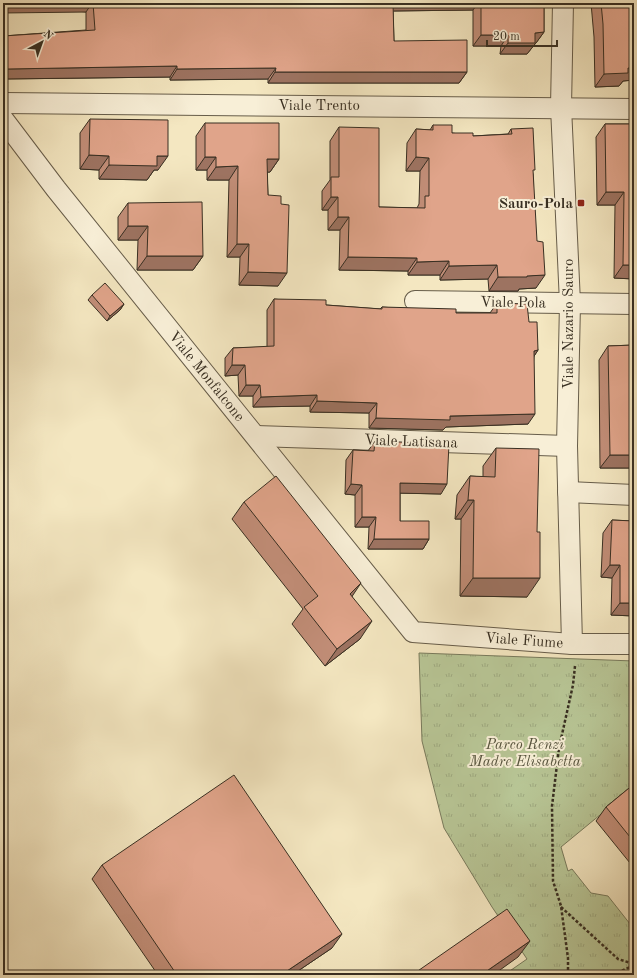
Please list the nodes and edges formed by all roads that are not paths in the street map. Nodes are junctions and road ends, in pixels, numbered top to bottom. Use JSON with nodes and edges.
{"nodes":[{"id":1,"x":563,"y":3,"type":"edge"},
{"id":2,"x":3,"y":103,"type":"edge"},
{"id":3,"x":561,"y":107,"type":"junction"},
{"id":4,"x":634,"y":108,"type":"edge"},
{"id":5,"x":3,"y":119,"type":"edge"},
{"id":6,"x":415,"y":301,"type":"dead end"},
{"id":7,"x":570,"y":303,"type":"junction"},
{"id":8,"x":634,"y":304,"type":"edge"},
{"id":9,"x":256,"y":436,"type":"junction"},
{"id":10,"x":566,"y":446,"type":"junction"},
{"id":11,"x":568,"y":492,"type":"junction"},
{"id":12,"x":634,"y":495,"type":"edge"},
{"id":13,"x":413,"y":632,"type":"joint"},
{"id":14,"x":572,"y":644,"type":"junction"},
{"id":15,"x":634,"y":644,"type":"edge"}],
"edges":[{"from":1,"to":3,"type":"street","name":"Viale Nazario Sauro"},
{"from":2,"to":3,"type":"street","name":"Viale Trento"},
{"from":3,"to":4,"type":"street","name":"Viale Trento"},
{"from":3,"to":7,"type":"street","name":"Viale Nazario Sauro"},
{"from":5,"to":9,"type":"street","name":"Viale Monfalcone"},
{"from":6,"to":7,"type":"street","name":"Viale Pola"},
{"from":7,"to":8,"type":"street","name":"Viale Pola"},
{"from":7,"to":10,"type":"street","name":"Viale Nazario Sauro"},
{"from":9,"to":10,"type":"street","name":"Viale Latisana"},
{"from":9,"to":13,"type":"street","name":"Viale Monfalcone"},
{"from":10,"to":11,"type":"street","name":"Viale Nazario Sauro"},
{"from":11,"to":12,"type":"street"},
{"from":11,"to":14,"type":"street","name":"Viale Nazario Sauro"},
{"from":13,"to":14,"type":"street","name":"Viale Fiume"},
{"from":14,"to":15,"type":"street","name":"Viale Fiume"}]}
